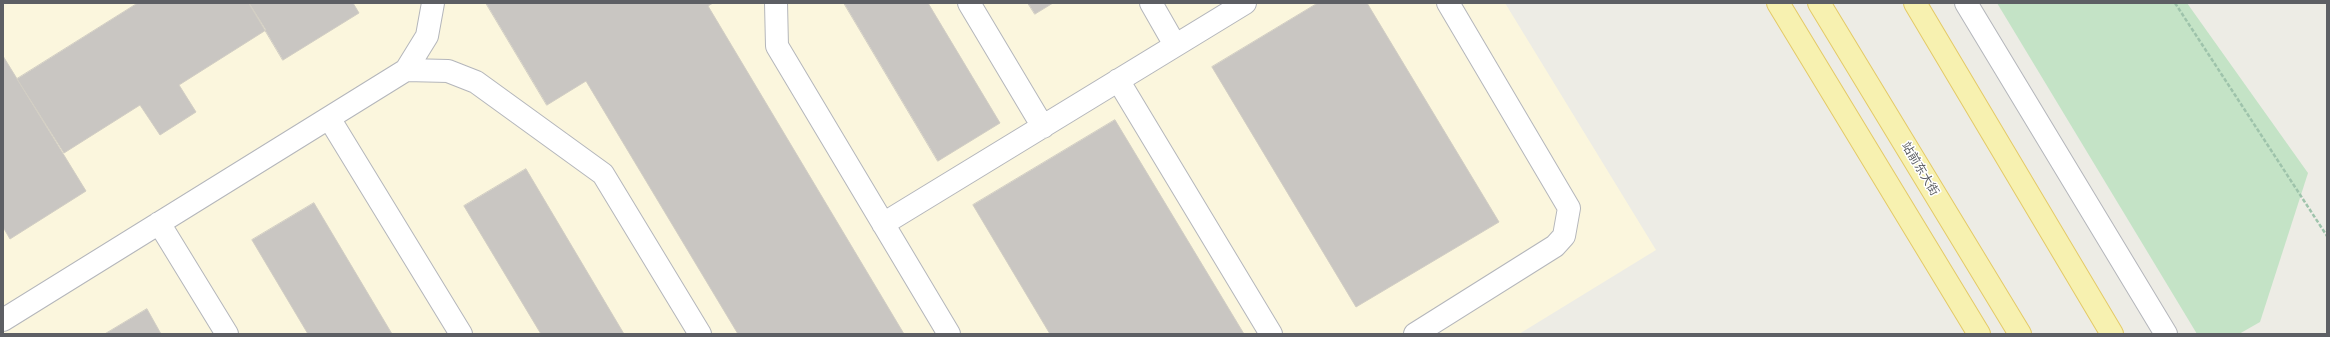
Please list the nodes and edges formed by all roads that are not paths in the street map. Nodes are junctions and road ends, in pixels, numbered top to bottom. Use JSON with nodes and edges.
{"nodes":[{"id":1,"x":433,"y":3,"type":"edge"},
{"id":2,"x":776,"y":3,"type":"edge"},
{"id":3,"x":969,"y":3,"type":"edge"},
{"id":4,"x":1151,"y":3,"type":"edge"},
{"id":5,"x":1244,"y":3,"type":"edge"},
{"id":6,"x":1448,"y":3,"type":"edge"},
{"id":7,"x":1778,"y":3,"type":"edge"},
{"id":8,"x":1915,"y":3,"type":"edge"},
{"id":9,"x":1966,"y":3,"type":"edge"},
{"id":10,"x":1826,"y":5,"type":"edge"},
{"id":11,"x":1175,"y":45,"type":"junction"},
{"id":12,"x":406,"y":70,"type":"junction"},
{"id":13,"x":1118,"y":80,"type":"junction"},
{"id":14,"x":329,"y":118,"type":"junction"},
{"id":15,"x":1042,"y":127,"type":"junction"},
{"id":16,"x":159,"y":223,"type":"junction"},
{"id":17,"x":883,"y":224,"type":"junction"},
{"id":18,"x":3,"y":320,"type":"edge"},
{"id":19,"x":227,"y":334,"type":"edge"},
{"id":20,"x":461,"y":334,"type":"edge"},
{"id":21,"x":700,"y":334,"type":"edge"},
{"id":22,"x":949,"y":334,"type":"edge"},
{"id":23,"x":1271,"y":334,"type":"edge"},
{"id":24,"x":1415,"y":334,"type":"edge"},
{"id":25,"x":1979,"y":334,"type":"edge"},
{"id":26,"x":2020,"y":334,"type":"edge"},
{"id":27,"x":2112,"y":334,"type":"edge"},
{"id":28,"x":2166,"y":334,"type":"edge"}],
"edges":[{"from":1,"to":12,"type":"street"},
{"from":2,"to":17,"type":"street"},
{"from":3,"to":15,"type":"street"},
{"from":4,"to":11,"type":"street"},
{"from":5,"to":11,"type":"street"},
{"from":6,"to":24,"type":"street"},
{"from":7,"to":25,"type":"main road"},
{"from":8,"to":27,"type":"main road"},
{"from":9,"to":28,"type":"street"},
{"from":10,"to":26,"type":"main road","name":"站前东大街"},
{"from":11,"to":13,"type":"street"},
{"from":12,"to":14,"type":"street"},
{"from":12,"to":21,"type":"street"},
{"from":13,"to":15,"type":"street"},
{"from":13,"to":23,"type":"street"},
{"from":14,"to":16,"type":"street"},
{"from":14,"to":20,"type":"street"},
{"from":15,"to":17,"type":"street"},
{"from":16,"to":18,"type":"street"},
{"from":16,"to":19,"type":"street"},
{"from":17,"to":22,"type":"street"}]}
